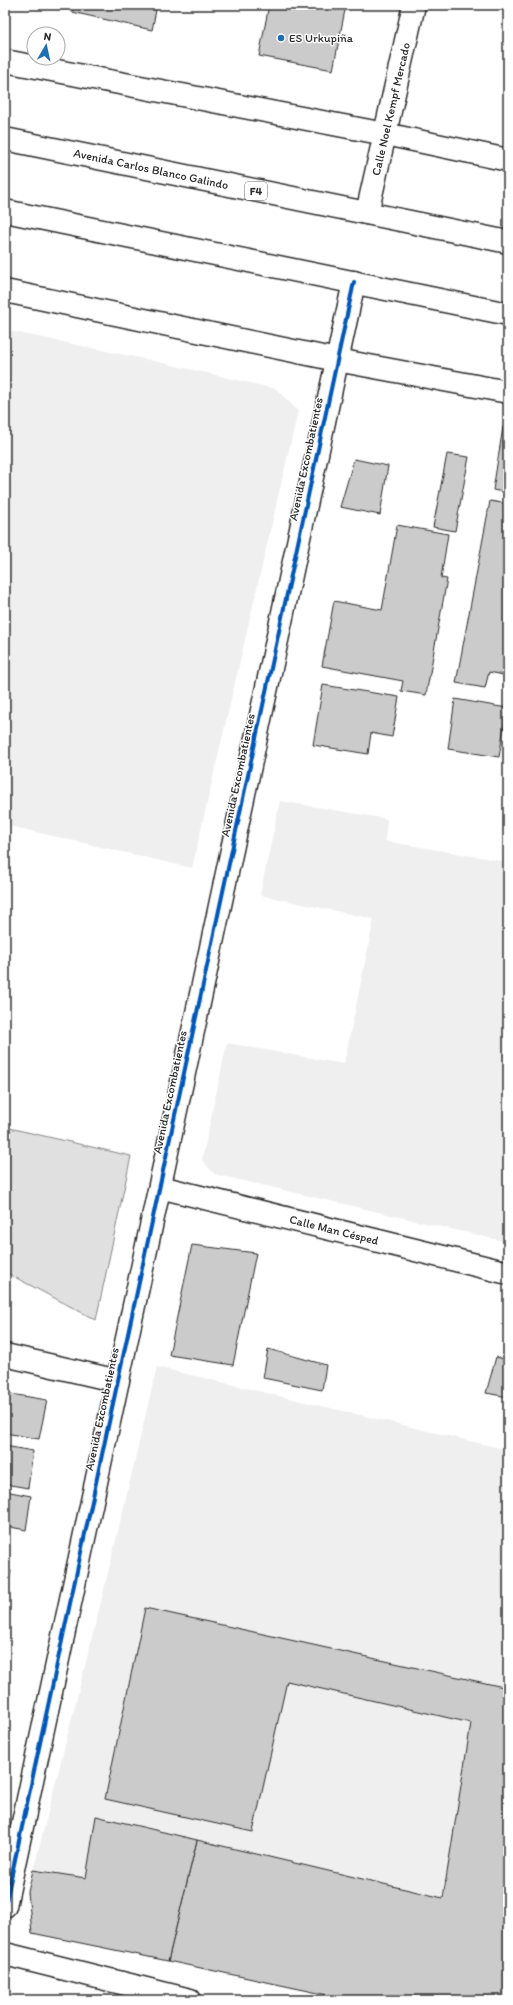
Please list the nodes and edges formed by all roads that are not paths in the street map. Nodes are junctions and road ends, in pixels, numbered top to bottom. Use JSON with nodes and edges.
{"nodes":[{"id":1,"x":414,"y":5,"type":"edge"},
{"id":2,"x":5,"y":61,"type":"edge"},
{"id":3,"x":385,"y":134,"type":"junction"},
{"id":4,"x":5,"y":139,"type":"edge"},
{"id":5,"x":508,"y":160,"type":"edge"},
{"id":6,"x":5,"y":211,"type":"edge"},
{"id":7,"x":367,"y":213,"type":"junction"},
{"id":8,"x":508,"y":242,"type":"edge"},
{"id":9,"x":354,"y":282,"type":"junction"},
{"id":10,"x":5,"y":291,"type":"edge"},
{"id":11,"x":508,"y":314,"type":"edge"},
{"id":12,"x":338,"y":360,"type":"junction"},
{"id":13,"x":508,"y":392,"type":"edge"},
{"id":14,"x":160,"y":1187,"type":"junction"},
{"id":15,"x":508,"y":1273,"type":"edge"},
{"id":16,"x":5,"y":1355,"type":"edge"},
{"id":17,"x":118,"y":1381,"type":"junction"},
{"id":18,"x":5,"y":1906,"type":"edge"},
{"id":19,"x":5,"y":1954,"type":"edge"},
{"id":20,"x":190,"y":2000,"type":"edge"}],
"edges":[{"from":1,"to":3,"type":"main road","name":"Calle Noel Kempf Mercado"},
{"from":2,"to":3,"type":"main road"},
{"from":3,"to":5,"type":"main road"},
{"from":3,"to":7,"type":"main road","name":"Calle Noel Kempf Mercado"},
{"from":4,"to":7,"type":"main road","name":"Avenida Carlos Blanco Galindo","number":"F4"},
{"from":6,"to":9,"type":"main road"},
{"from":7,"to":8,"type":"main road","name":"Avenida Carlos Blanco Galindo","number":"F4"},
{"from":9,"to":11,"type":"main road"},
{"from":9,"to":12,"type":"main road","name":"Avenida Excombatientes"},
{"from":10,"to":12,"type":"main road"},
{"from":12,"to":13,"type":"main road"},
{"from":12,"to":14,"type":"main road","name":"Avenida Excombatientes"},
{"from":14,"to":15,"type":"main road","name":"Calle Man Césped"},
{"from":14,"to":17,"type":"main road","name":"Avenida Excombatientes"},
{"from":16,"to":17,"type":"main road"},
{"from":17,"to":18,"type":"main road","name":"Avenida Excombatientes"},
{"from":19,"to":20,"type":"main road"}]}
